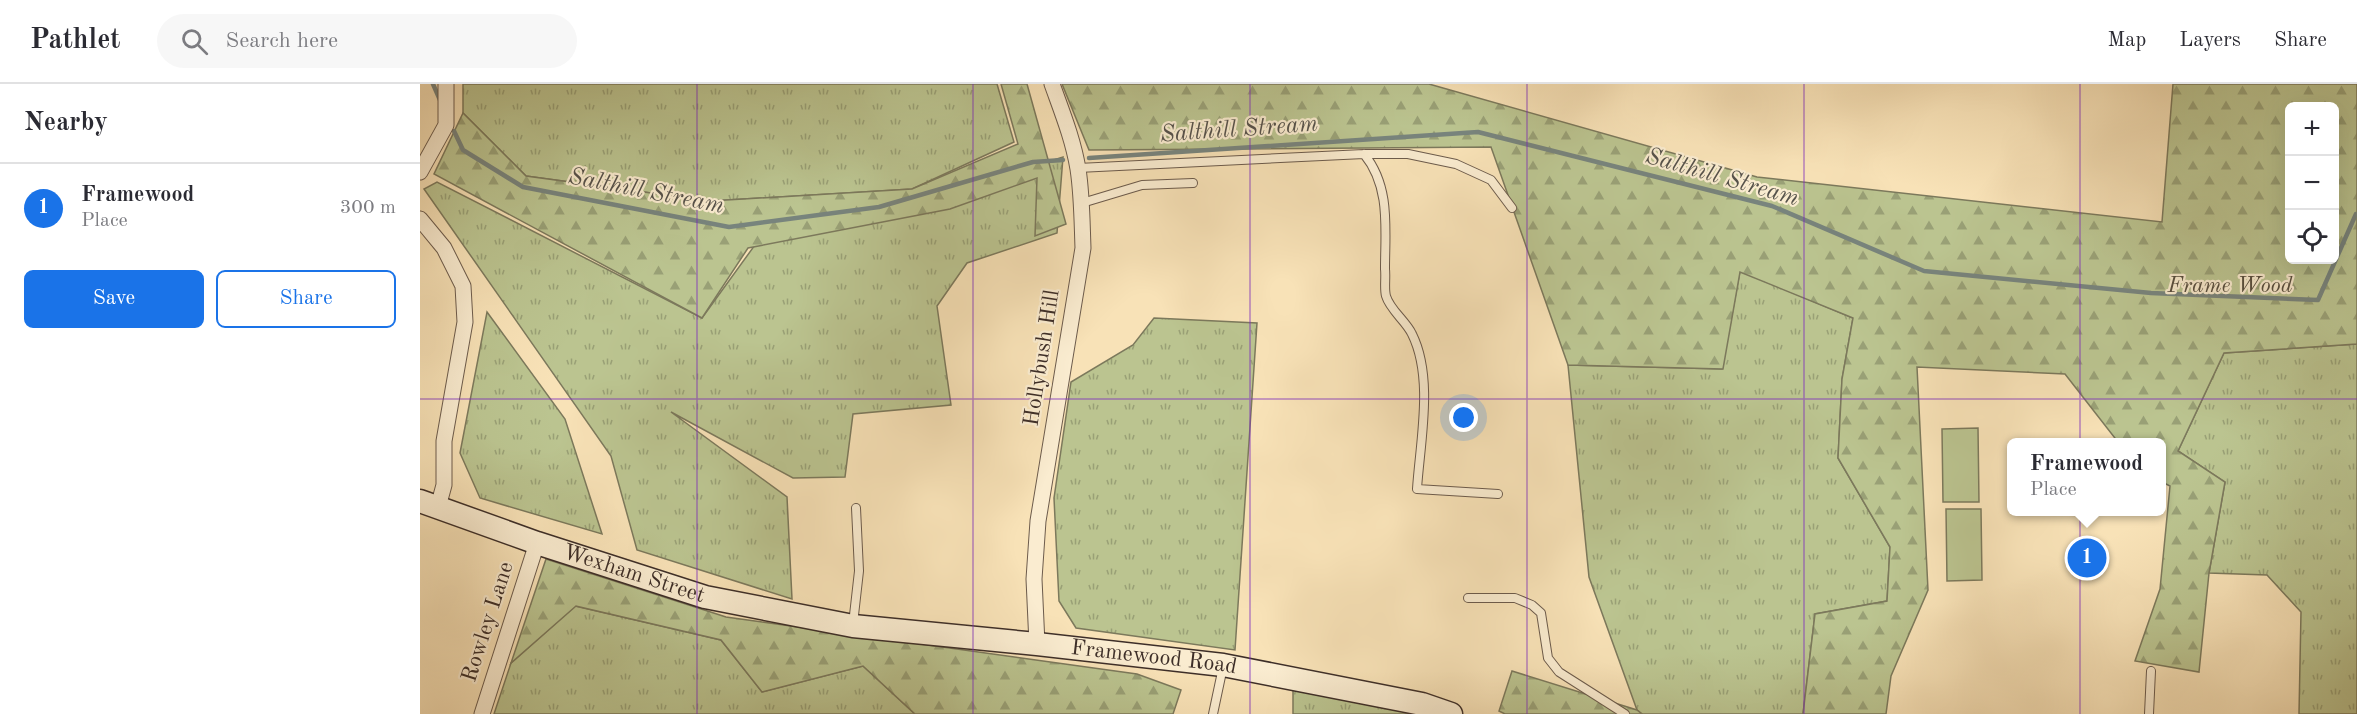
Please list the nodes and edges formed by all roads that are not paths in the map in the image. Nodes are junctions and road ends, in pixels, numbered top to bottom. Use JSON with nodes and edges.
{"nodes":[{"id":1,"x":446,"y":84,"type":"edge"},
{"id":2,"x":1052,"y":84,"type":"edge"},
{"id":3,"x":1364,"y":154,"type":"junction"},
{"id":4,"x":1078,"y":168,"type":"junction"},
{"id":5,"x":420,"y":172,"type":"edge"},
{"id":6,"x":1193,"y":183,"type":"dead end"},
{"id":7,"x":1082,"y":203,"type":"junction"},
{"id":8,"x":1512,"y":208,"type":"dead end"},
{"id":9,"x":420,"y":219,"type":"edge"},
{"id":10,"x":1498,"y":494,"type":"dead end"},
{"id":11,"x":429,"y":504,"type":"edge"},
{"id":12,"x":856,"y":508,"type":"dead end"},
{"id":13,"x":537,"y":543,"type":"junction"},
{"id":14,"x":1467,"y":598,"type":"dead end"},
{"id":15,"x":853,"y":626,"type":"junction"},
{"id":16,"x":1037,"y":644,"type":"junction"},
{"id":17,"x":1223,"y":665,"type":"junction"},
{"id":18,"x":2151,"y":671,"type":"dead end"},
{"id":19,"x":482,"y":714,"type":"edge"},
{"id":20,"x":1214,"y":714,"type":"edge"},
{"id":21,"x":1451,"y":714,"type":"edge"},
{"id":22,"x":1624,"y":714,"type":"edge"},
{"id":23,"x":2149,"y":714,"type":"edge"}],
"edges":[{"from":1,"to":5,"type":"street"},
{"from":2,"to":4,"type":"street","name":"Hollybush Hill"},
{"from":3,"to":4,"type":"lane"},
{"from":3,"to":8,"type":"lane"},
{"from":3,"to":10,"type":"lane"},
{"from":4,"to":7,"type":"street","name":"Hollybush Hill"},
{"from":6,"to":7,"type":"lane"},
{"from":7,"to":16,"type":"street","name":"Hollybush Hill"},
{"from":9,"to":11,"type":"street"},
{"from":11,"to":13,"type":"street","name":"Wexham Street"},
{"from":12,"to":15,"type":"lane"},
{"from":13,"to":15,"type":"street","name":"Wexham Street"},
{"from":13,"to":19,"type":"street","name":"Rowley Lane"},
{"from":14,"to":22,"type":"lane"},
{"from":15,"to":16,"type":"street","name":"Framewood Road"},
{"from":16,"to":17,"type":"street","name":"Framewood Road"},
{"from":17,"to":20,"type":"lane"},
{"from":17,"to":21,"type":"street","name":"Framewood Road"},
{"from":18,"to":23,"type":"lane"}]}
